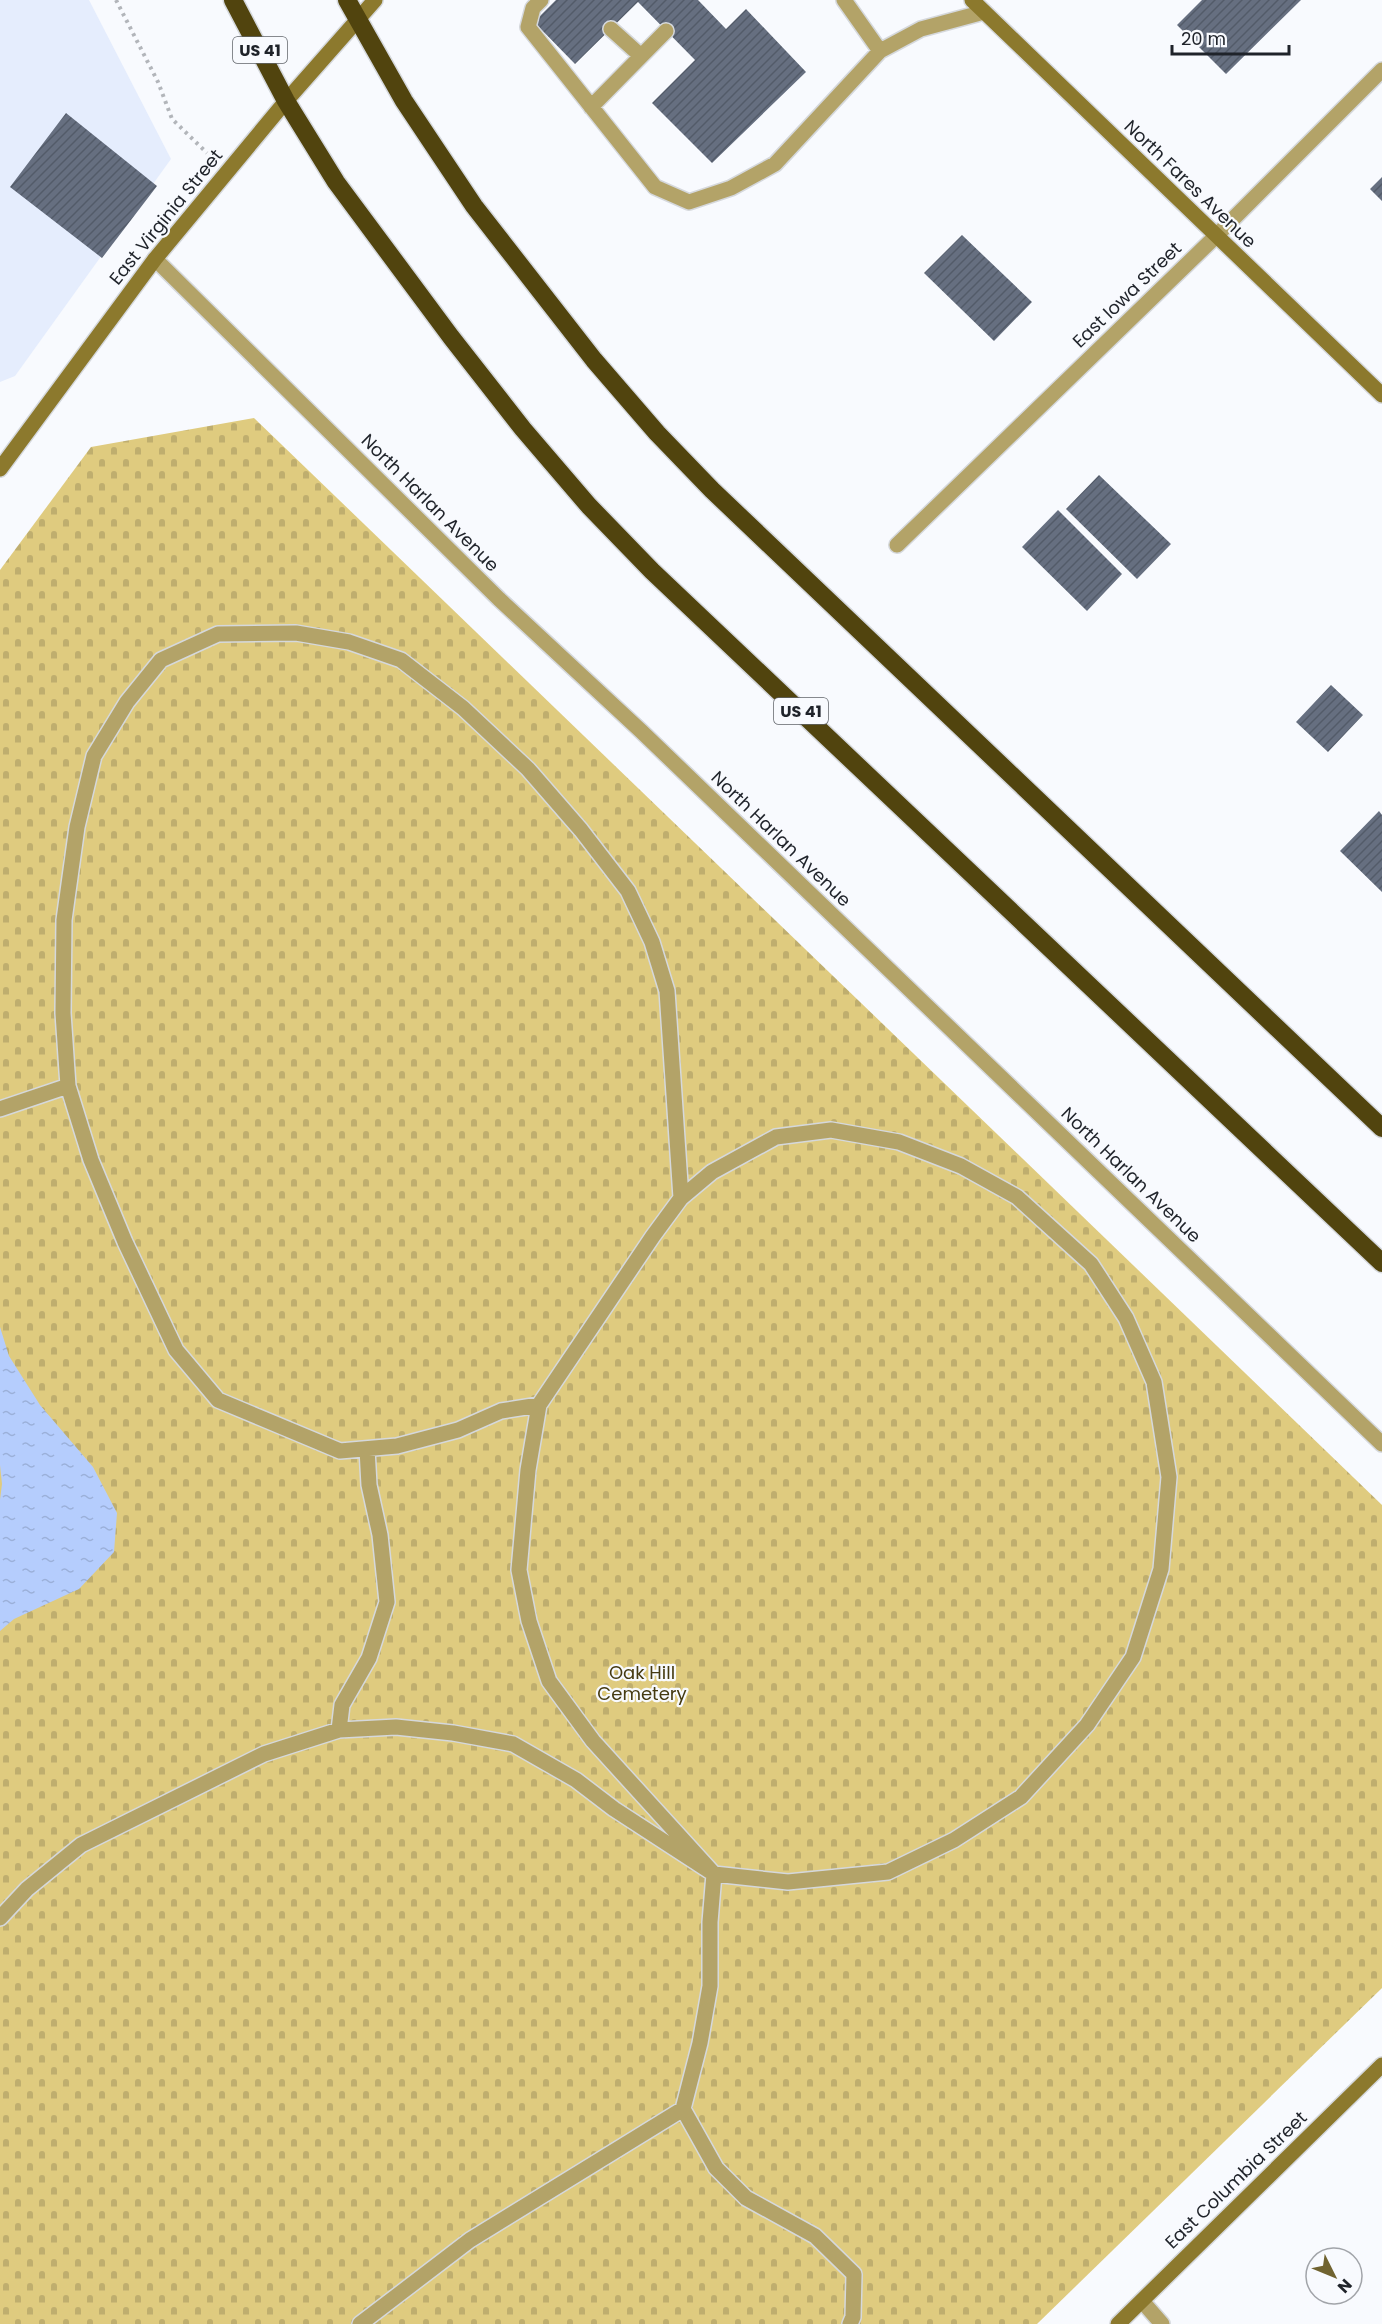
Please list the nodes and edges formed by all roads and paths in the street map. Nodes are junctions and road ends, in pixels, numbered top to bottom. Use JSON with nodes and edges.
{"nodes":[{"id":1,"x":116,"y":0,"type":"edge"},
{"id":2,"x":233,"y":0,"type":"edge"},
{"id":3,"x":347,"y":0,"type":"edge"},
{"id":4,"x":375,"y":0,"type":"edge"},
{"id":5,"x":541,"y":0,"type":"edge"},
{"id":6,"x":844,"y":0,"type":"edge"},
{"id":7,"x":972,"y":0,"type":"edge"},
{"id":8,"x":984,"y":12,"type":"junction"},
{"id":9,"x":358,"y":19,"type":"junction"},
{"id":10,"x":611,"y":29,"type":"dead end"},
{"id":11,"x":666,"y":31,"type":"dead end"},
{"id":12,"x":880,"y":51,"type":"junction"},
{"id":13,"x":641,"y":56,"type":"junction"},
{"id":14,"x":1382,"y":70,"type":"edge"},
{"id":15,"x":286,"y":100,"type":"junction"},
{"id":16,"x":591,"y":107,"type":"junction"},
{"id":17,"x":227,"y":172,"type":"junction"},
{"id":18,"x":1215,"y":237,"type":"junction"},
{"id":19,"x":155,"y":259,"type":"junction"},
{"id":20,"x":1382,"y":395,"type":"edge"},
{"id":21,"x":0,"y":469,"type":"edge"},
{"id":22,"x":897,"y":545,"type":"dead end"},
{"id":23,"x":68,"y":1086,"type":"junction"},
{"id":24,"x":0,"y":1109,"type":"edge"},
{"id":25,"x":1382,"y":1128,"type":"edge"},
{"id":26,"x":681,"y":1198,"type":"junction"},
{"id":27,"x":1382,"y":1263,"type":"edge"},
{"id":28,"x":539,"y":1405,"type":"junction"},
{"id":29,"x":1382,"y":1444,"type":"edge"},
{"id":30,"x":367,"y":1449,"type":"junction"},
{"id":31,"x":339,"y":1730,"type":"junction"},
{"id":32,"x":714,"y":1874,"type":"junction"},
{"id":33,"x":0,"y":1918,"type":"edge"},
{"id":34,"x":1382,"y":2065,"type":"edge"},
{"id":35,"x":683,"y":2109,"type":"junction"},
{"id":36,"x":1142,"y":2301,"type":"junction"},
{"id":37,"x":360,"y":2324,"type":"edge"},
{"id":38,"x":850,"y":2324,"type":"edge"},
{"id":39,"x":1118,"y":2324,"type":"edge"},
{"id":40,"x":1162,"y":2324,"type":"edge"}],
"edges":[{"from":1,"to":17,"type":"path"},
{"from":2,"to":15,"type":"highway","number":"US 41"},
{"from":3,"to":9,"type":"highway"},
{"from":4,"to":9,"type":"street","name":"East Virginia Street"},
{"from":5,"to":16,"type":"street"},
{"from":6,"to":12,"type":"street"},
{"from":7,"to":8,"type":"street","name":"North Fares Avenue"},
{"from":8,"to":12,"type":"street"},
{"from":8,"to":18,"type":"street","name":"North Fares Avenue"},
{"from":9,"to":15,"type":"street","name":"East Virginia Street"},
{"from":9,"to":25,"type":"highway"},
{"from":10,"to":13,"type":"street"},
{"from":11,"to":13,"type":"street"},
{"from":12,"to":16,"type":"street"},
{"from":13,"to":16,"type":"street"},
{"from":14,"to":18,"type":"street","name":"East Iowa Street"},
{"from":15,"to":17,"type":"street","name":"East Virginia Street"},
{"from":15,"to":27,"type":"highway","number":"US 41"},
{"from":17,"to":19,"type":"street","name":"East Virginia Street"},
{"from":18,"to":20,"type":"street","name":"North Fares Avenue"},
{"from":18,"to":22,"type":"street","name":"East Iowa Street"},
{"from":19,"to":21,"type":"street","name":"East Virginia Street"},
{"from":19,"to":29,"type":"street","name":"North Harlan Avenue"},
{"from":23,"to":24,"type":"street"},
{"from":23,"to":26,"type":"street"},
{"from":23,"to":30,"type":"street"},
{"from":26,"to":28,"type":"street"},
{"from":26,"to":32,"type":"street"},
{"from":28,"to":30,"type":"street"},
{"from":28,"to":32,"type":"street"},
{"from":30,"to":31,"type":"street"},
{"from":31,"to":32,"type":"street"},
{"from":31,"to":33,"type":"street"},
{"from":32,"to":35,"type":"street"},
{"from":34,"to":36,"type":"street","name":"East Columbia Street"},
{"from":35,"to":37,"type":"street"},
{"from":35,"to":38,"type":"street"},
{"from":36,"to":39,"type":"street","name":"East Columbia Street"},
{"from":36,"to":40,"type":"street"}]}
